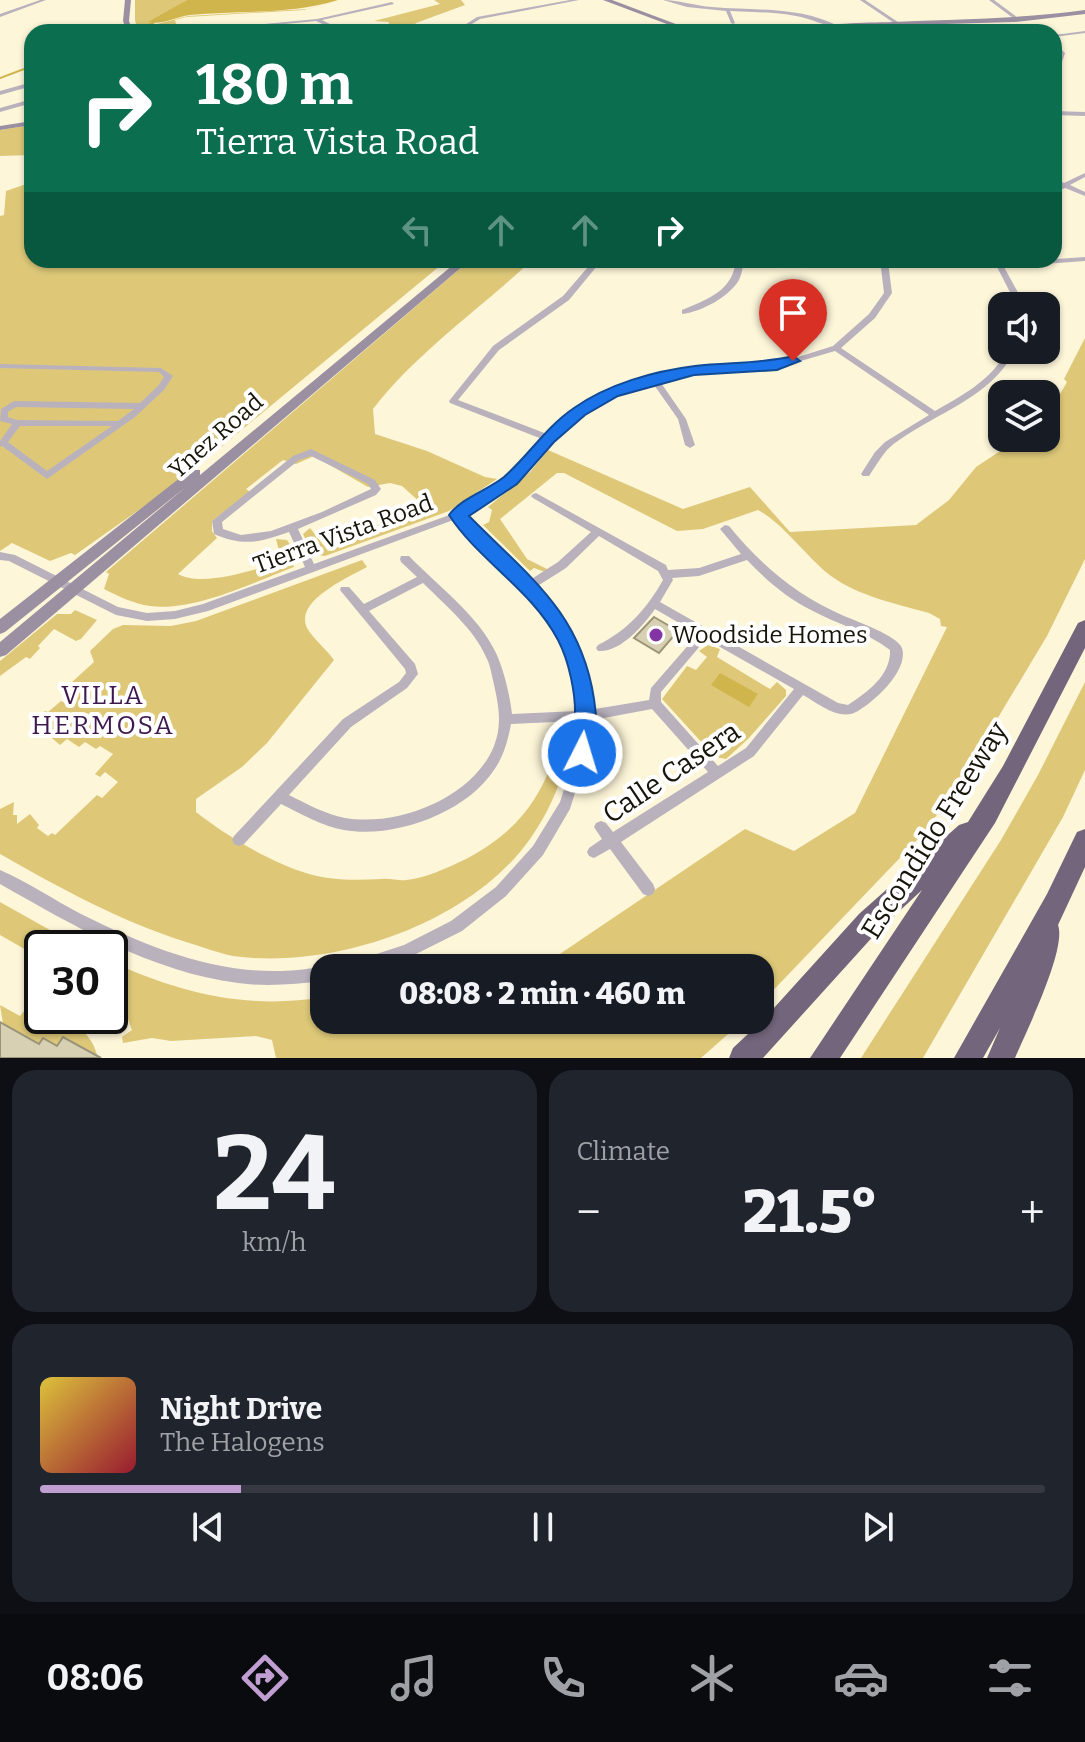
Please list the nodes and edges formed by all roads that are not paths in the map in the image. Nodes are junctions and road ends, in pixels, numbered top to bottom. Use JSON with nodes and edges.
{"nodes":[{"id":1,"x":44,"y":0,"type":"edge"},
{"id":2,"x":128,"y":0,"type":"edge"},
{"id":3,"x":404,"y":0,"type":"edge"},
{"id":4,"x":508,"y":0,"type":"edge"},
{"id":5,"x":577,"y":0,"type":"edge"},
{"id":6,"x":587,"y":0,"type":"edge"},
{"id":7,"x":596,"y":0,"type":"edge"},
{"id":8,"x":606,"y":0,"type":"edge"},
{"id":9,"x":665,"y":0,"type":"edge"},
{"id":10,"x":862,"y":0,"type":"edge"},
{"id":11,"x":991,"y":0,"type":"edge"},
{"id":12,"x":392,"y":1,"type":"edge"},
{"id":13,"x":566,"y":3,"type":"junction"},
{"id":14,"x":0,"y":9,"type":"edge"},
{"id":15,"x":727,"y":9,"type":"junction"},
{"id":16,"x":516,"y":11,"type":"junction"},
{"id":17,"x":12,"y":12,"type":"junction"},
{"id":18,"x":1085,"y":12,"type":"edge"},
{"id":19,"x":0,"y":16,"type":"edge"},
{"id":20,"x":317,"y":20,"type":"junction"},
{"id":21,"x":1019,"y":20,"type":"junction"},
{"id":22,"x":984,"y":22,"type":"junction"},
{"id":23,"x":733,"y":23,"type":"dead end"},
{"id":24,"x":127,"y":24,"type":"edge"},
{"id":25,"x":273,"y":24,"type":"edge"},
{"id":26,"x":326,"y":24,"type":"edge"},
{"id":27,"x":469,"y":24,"type":"edge"},
{"id":28,"x":661,"y":24,"type":"edge"},
{"id":29,"x":672,"y":24,"type":"edge"},
{"id":30,"x":830,"y":24,"type":"edge"},
{"id":31,"x":899,"y":24,"type":"joint"},
{"id":32,"x":986,"y":24,"type":"edge"},
{"id":33,"x":1085,"y":32,"type":"edge"},
{"id":34,"x":1062,"y":35,"type":"edge"},
{"id":35,"x":24,"y":86,"type":"edge"},
{"id":36,"x":0,"y":93,"type":"edge"},
{"id":37,"x":24,"y":103,"type":"edge"},
{"id":38,"x":0,"y":110,"type":"edge"},
{"id":39,"x":1062,"y":113,"type":"edge"},
{"id":40,"x":1085,"y":114,"type":"edge"},
{"id":41,"x":24,"y":124,"type":"edge"},
{"id":42,"x":0,"y":128,"type":"edge"},
{"id":43,"x":1085,"y":175,"type":"edge"},
{"id":44,"x":1062,"y":184,"type":"edge"},
{"id":45,"x":1067,"y":186,"type":"junction"},
{"id":46,"x":1062,"y":188,"type":"edge"},
{"id":47,"x":1085,"y":194,"type":"edge"},
{"id":48,"x":1085,"y":259,"type":"edge"},
{"id":49,"x":1062,"y":261,"type":"edge"},
{"id":50,"x":441,"y":268,"type":"edge"},
{"id":51,"x":455,"y":268,"type":"edge"},
{"id":52,"x":591,"y":268,"type":"edge"},
{"id":53,"x":741,"y":268,"type":"edge"},
{"id":54,"x":885,"y":268,"type":"edge"},
{"id":55,"x":1001,"y":268,"type":"edge"},
{"id":56,"x":1014,"y":292,"type":"edge"},
{"id":57,"x":685,"y":312,"type":"dead end"},
{"id":58,"x":836,"y":348,"type":"junction"},
{"id":59,"x":1001,"y":364,"type":"edge"},
{"id":60,"x":0,"y":366,"type":"edge"},
{"id":61,"x":654,"y":379,"type":"junction"},
{"id":62,"x":140,"y":406,"type":"junction"},
{"id":63,"x":2,"y":409,"type":"edge"},
{"id":64,"x":935,"y":415,"type":"junction"},
{"id":65,"x":17,"y":423,"type":"junction"},
{"id":66,"x":117,"y":423,"type":"junction"},
{"id":67,"x":548,"y":438,"type":"junction"},
{"id":68,"x":1,"y":443,"type":"edge"},
{"id":69,"x":690,"y":445,"type":"dead end"},
{"id":70,"x":866,"y":474,"type":"dead end"},
{"id":71,"x":536,"y":496,"type":"dead end"},
{"id":72,"x":458,"y":515,"type":"junction"},
{"id":73,"x":292,"y":527,"type":"junction"},
{"id":74,"x":725,"y":529,"type":"dead end"},
{"id":75,"x":598,"y":531,"type":"junction"},
{"id":76,"x":748,"y":556,"type":"junction"},
{"id":77,"x":6,"y":557,"type":"edge"},
{"id":78,"x":405,"y":559,"type":"dead end"},
{"id":79,"x":311,"y":569,"type":"junction"},
{"id":80,"x":666,"y":574,"type":"junction"},
{"id":81,"x":424,"y":578,"type":"junction"},
{"id":82,"x":58,"y":581,"type":"junction"},
{"id":83,"x":528,"y":587,"type":"junction"},
{"id":84,"x":73,"y":589,"type":"junction"},
{"id":85,"x":345,"y":590,"type":"dead end"},
{"id":86,"x":655,"y":604,"type":"junction"},
{"id":87,"x":362,"y":610,"type":"junction"},
{"id":88,"x":0,"y":628,"type":"edge"},
{"id":89,"x":1085,"y":628,"type":"edge"},
{"id":90,"x":704,"y":634,"type":"junction"},
{"id":91,"x":602,"y":648,"type":"dead end"},
{"id":92,"x":0,"y":651,"type":"edge"},
{"id":93,"x":800,"y":690,"type":"junction"},
{"id":94,"x":655,"y":704,"type":"junction"},
{"id":95,"x":586,"y":716,"type":"junction"},
{"id":96,"x":507,"y":719,"type":"junction"},
{"id":97,"x":717,"y":774,"type":"junction"},
{"id":98,"x":281,"y":797,"type":"junction"},
{"id":99,"x":987,"y":815,"type":"junction"},
{"id":100,"x":601,"y":827,"type":"dead end"},
{"id":101,"x":239,"y":840,"type":"dead end"},
{"id":102,"x":1085,"y":840,"type":"edge"},
{"id":103,"x":612,"y":841,"type":"junction"},
{"id":104,"x":594,"y":852,"type":"dead end"},
{"id":105,"x":0,"y":877,"type":"edge"},
{"id":106,"x":648,"y":889,"type":"dead end"},
{"id":107,"x":1056,"y":903,"type":"junction"},
{"id":108,"x":394,"y":954,"type":"edge"},
{"id":109,"x":310,"y":976,"type":"edge"},
{"id":110,"x":743,"y":1058,"type":"edge"},
{"id":111,"x":824,"y":1058,"type":"edge"},
{"id":112,"x":968,"y":1058,"type":"edge"},
{"id":113,"x":1001,"y":1058,"type":"edge"}],
"edges":[{"from":1,"to":17,"type":"street"},
{"from":2,"to":24,"type":"main road"},
{"from":3,"to":12,"type":"street"},
{"from":4,"to":16,"type":"street"},
{"from":5,"to":13,"type":"street"},
{"from":6,"to":13,"type":"street"},
{"from":7,"to":28,"type":"main road"},
{"from":8,"to":29,"type":"main road"},
{"from":9,"to":15,"type":"street"},
{"from":10,"to":31,"type":"street"},
{"from":11,"to":21,"type":"street"},
{"from":12,"to":20,"type":"street"},
{"from":13,"to":16,"type":"street"},
{"from":14,"to":17,"type":"street"},
{"from":15,"to":23,"type":"street"},
{"from":15,"to":30,"type":"street"},
{"from":16,"to":27,"type":"street"},
{"from":17,"to":19,"type":"street"},
{"from":18,"to":21,"type":"main road"},
{"from":20,"to":25,"type":"street"},
{"from":20,"to":26,"type":"street"},
{"from":21,"to":22,"type":"main road"},
{"from":22,"to":31,"type":"main road"},
{"from":22,"to":32,"type":"main road"},
{"from":33,"to":34,"type":"street"},
{"from":35,"to":36,"type":"street"},
{"from":37,"to":38,"type":"street"},
{"from":39,"to":40,"type":"street"},
{"from":41,"to":42,"type":"main road"},
{"from":43,"to":45,"type":"street"},
{"from":44,"to":45,"type":"street"},
{"from":45,"to":46,"type":"street"},
{"from":45,"to":47,"type":"street"},
{"from":48,"to":49,"type":"street"},
{"from":50,"to":82,"type":"main road","name":"Ynez Road"},
{"from":51,"to":84,"type":"main road","name":"Ynez Road"},
{"from":52,"to":67,"type":"street"},
{"from":53,"to":57,"type":"street"},
{"from":54,"to":58,"type":"street","name":"Tierra Vista Road"},
{"from":55,"to":56,"type":"street"},
{"from":58,"to":61,"type":"street","name":"Tierra Vista Road"},
{"from":58,"to":64,"type":"street"},
{"from":59,"to":64,"type":"street"},
{"from":60,"to":62,"type":"street"},
{"from":61,"to":67,"type":"street","name":"Tierra Vista Road"},
{"from":61,"to":69,"type":"street"},
{"from":62,"to":63,"type":"street"},
{"from":62,"to":66,"type":"street"},
{"from":63,"to":65,"type":"street"},
{"from":64,"to":70,"type":"street"},
{"from":65,"to":66,"type":"street"},
{"from":65,"to":68,"type":"street"},
{"from":66,"to":68,"type":"street"},
{"from":67,"to":72,"type":"street","name":"Tierra Vista Road"},
{"from":71,"to":75,"type":"street"},
{"from":72,"to":79,"type":"street","name":"Tierra Vista Road"},
{"from":72,"to":83,"type":"street"},
{"from":73,"to":73,"type":"street"},
{"from":73,"to":79,"type":"street"},
{"from":74,"to":76,"type":"street"},
{"from":75,"to":80,"type":"street"},
{"from":75,"to":83,"type":"street"},
{"from":76,"to":80,"type":"street"},
{"from":76,"to":93,"type":"street"},
{"from":77,"to":82,"type":"street","name":"Tierra Vista Road"},
{"from":78,"to":81,"type":"street"},
{"from":79,"to":84,"type":"street","name":"Tierra Vista Road"},
{"from":80,"to":86,"type":"street"},
{"from":81,"to":87,"type":"street"},
{"from":81,"to":96,"type":"street"},
{"from":82,"to":84,"type":"street","name":"Tierra Vista Road"},
{"from":82,"to":88,"type":"main road","name":"Ynez Road"},
{"from":83,"to":95,"type":"street"},
{"from":84,"to":92,"type":"main road","name":"Ynez Road"},
{"from":85,"to":87,"type":"street"},
{"from":86,"to":90,"type":"street"},
{"from":86,"to":91,"type":"street"},
{"from":87,"to":98,"type":"street"},
{"from":89,"to":99,"type":"highway","name":"Escondido Freeway"},
{"from":90,"to":93,"type":"street"},
{"from":90,"to":94,"type":"street"},
{"from":93,"to":97,"type":"street","name":"Calle Casera"},
{"from":94,"to":95,"type":"street"},
{"from":94,"to":97,"type":"street"},
{"from":95,"to":96,"type":"street"},
{"from":95,"to":108,"type":"street"},
{"from":96,"to":98,"type":"street"},
{"from":97,"to":103,"type":"street","name":"Calle Casera"},
{"from":98,"to":101,"type":"street"},
{"from":99,"to":110,"type":"highway"},
{"from":99,"to":111,"type":"highway","name":"Escondido Freeway"},
{"from":100,"to":103,"type":"street"},
{"from":102,"to":107,"type":"highway"},
{"from":103,"to":104,"type":"street","name":"Calle Casera"},
{"from":103,"to":106,"type":"street"},
{"from":105,"to":109,"type":"street"},
{"from":107,"to":112,"type":"highway"},
{"from":107,"to":113,"type":"highway"}]}
